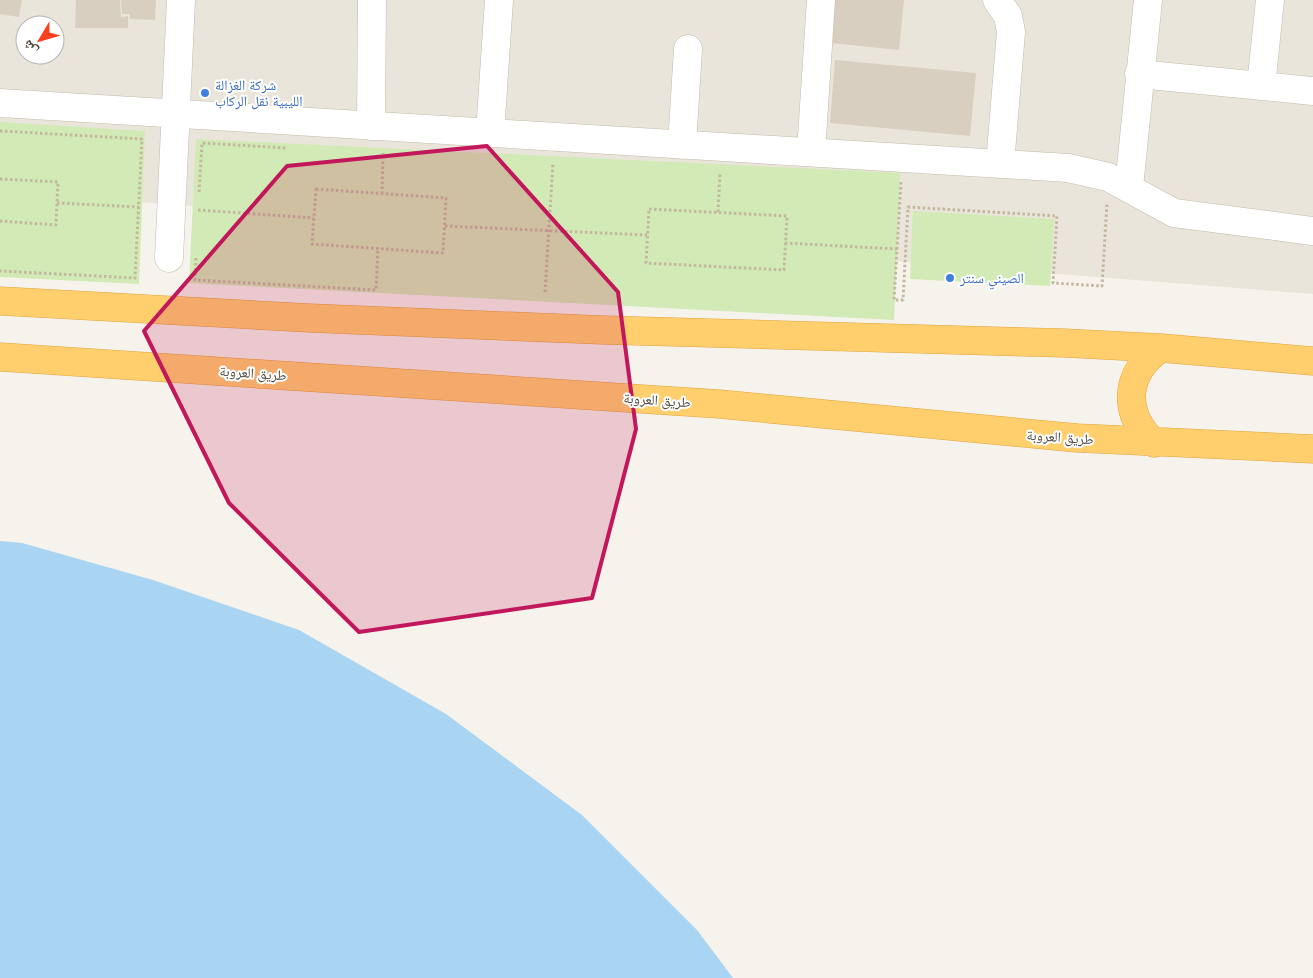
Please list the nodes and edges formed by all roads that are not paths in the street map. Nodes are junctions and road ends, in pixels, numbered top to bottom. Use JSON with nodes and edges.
{"nodes":[{"id":1,"x":181,"y":0,"type":"edge"},
{"id":2,"x":372,"y":0,"type":"edge"},
{"id":3,"x":499,"y":0,"type":"edge"},
{"id":4,"x":821,"y":0,"type":"edge"},
{"id":5,"x":997,"y":0,"type":"edge"},
{"id":6,"x":1148,"y":0,"type":"edge"},
{"id":7,"x":1270,"y":0,"type":"edge"},
{"id":8,"x":688,"y":49,"type":"dead end"},
{"id":9,"x":1139,"y":74,"type":"junction"},
{"id":10,"x":1260,"y":86,"type":"junction"},
{"id":11,"x":1313,"y":91,"type":"edge"},
{"id":12,"x":0,"y":103,"type":"edge"},
{"id":13,"x":176,"y":113,"type":"junction"},
{"id":14,"x":372,"y":126,"type":"junction"},
{"id":15,"x":490,"y":133,"type":"junction"},
{"id":16,"x":682,"y":145,"type":"junction"},
{"id":17,"x":811,"y":152,"type":"junction"},
{"id":18,"x":1000,"y":164,"type":"junction"},
{"id":19,"x":1118,"y":182,"type":"junction"},
{"id":20,"x":1313,"y":231,"type":"edge"},
{"id":21,"x":169,"y":258,"type":"dead end"},
{"id":22,"x":0,"y":301,"type":"edge"},
{"id":23,"x":1161,"y":348,"type":"junction"},
{"id":24,"x":0,"y":357,"type":"edge"},
{"id":25,"x":1313,"y":361,"type":"edge"},
{"id":26,"x":1154,"y":443,"type":"junction"},
{"id":27,"x":1313,"y":449,"type":"edge"}],
"edges":[{"from":1,"to":13,"type":"street"},
{"from":2,"to":14,"type":"street"},
{"from":3,"to":15,"type":"street"},
{"from":4,"to":17,"type":"street"},
{"from":5,"to":18,"type":"street"},
{"from":6,"to":9,"type":"street"},
{"from":7,"to":10,"type":"street"},
{"from":8,"to":16,"type":"street"},
{"from":9,"to":10,"type":"street"},
{"from":9,"to":19,"type":"street"},
{"from":10,"to":11,"type":"street"},
{"from":12,"to":13,"type":"street"},
{"from":13,"to":14,"type":"street"},
{"from":13,"to":21,"type":"street"},
{"from":14,"to":15,"type":"street"},
{"from":15,"to":16,"type":"street"},
{"from":16,"to":17,"type":"street"},
{"from":17,"to":18,"type":"street"},
{"from":18,"to":19,"type":"street"},
{"from":19,"to":20,"type":"street"},
{"from":22,"to":23,"type":"highway"},
{"from":23,"to":25,"type":"highway"},
{"from":23,"to":26,"type":"highway"},
{"from":24,"to":26,"type":"highway","name":"طريق العروبة"},
{"from":26,"to":27,"type":"highway","name":"طريق العروبة"}]}
